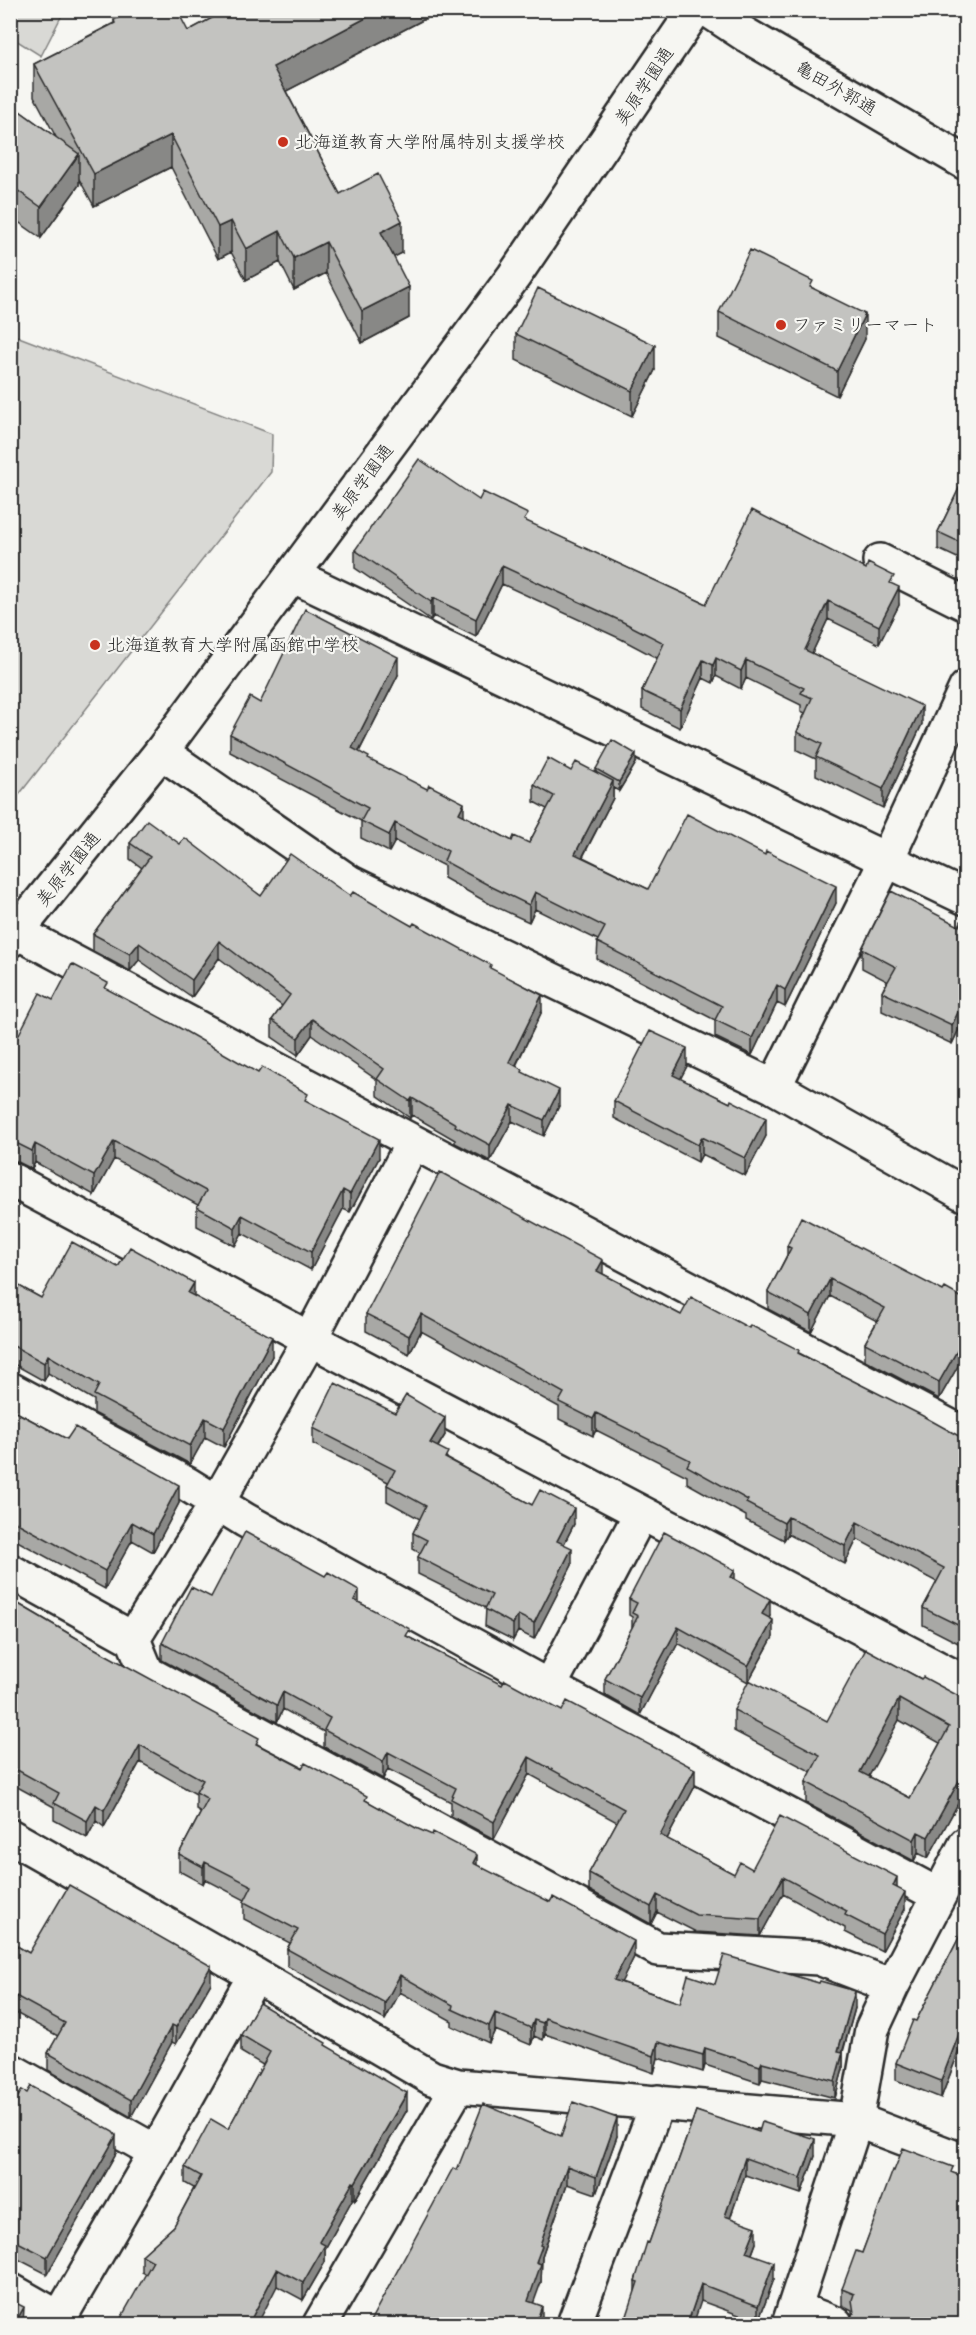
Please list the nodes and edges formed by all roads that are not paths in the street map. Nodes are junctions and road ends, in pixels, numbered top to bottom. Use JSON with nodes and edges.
{"nodes":[{"id":1,"x":695,"y":10,"type":"edge"},
{"id":2,"x":708,"y":10,"type":"edge"},
{"id":3,"x":966,"y":163,"type":"edge"},
{"id":4,"x":880,"y":561,"type":"dead end"},
{"id":5,"x":292,"y":575,"type":"junction"},
{"id":6,"x":966,"y":604,"type":"edge"},
{"id":7,"x":966,"y":688,"type":"edge"},
{"id":8,"x":161,"y":752,"type":"junction"},
{"id":9,"x":887,"y":859,"type":"junction"},
{"id":10,"x":966,"y":898,"type":"edge"},
{"id":11,"x":14,"y":936,"type":"edge"},
{"id":12,"x":774,"y":1087,"type":"junction"},
{"id":13,"x":413,"y":1142,"type":"junction"},
{"id":14,"x":10,"y":1179,"type":"edge"},
{"id":15,"x":966,"y":1195,"type":"edge"},
{"id":16,"x":310,"y":1340,"type":"junction"},
{"id":17,"x":10,"y":1389,"type":"edge"},
{"id":18,"x":966,"y":1435,"type":"edge"},
{"id":19,"x":217,"y":1503,"type":"junction"},
{"id":20,"x":641,"y":1513,"type":"junction"},
{"id":21,"x":10,"y":1572,"type":"edge"},
{"id":22,"x":133,"y":1639,"type":"junction"},
{"id":23,"x":966,"y":1683,"type":"edge"},
{"id":24,"x":549,"y":1687,"type":"junction"},
{"id":25,"x":10,"y":1836,"type":"edge"},
{"id":26,"x":966,"y":1844,"type":"edge"},
{"id":27,"x":938,"y":1895,"type":"junction"},
{"id":28,"x":255,"y":1975,"type":"junction"},
{"id":29,"x":892,"y":1986,"type":"junction"},
{"id":30,"x":10,"y":2070,"type":"edge"},
{"id":31,"x":458,"y":2086,"type":"junction"},
{"id":32,"x":658,"y":2102,"type":"junction"},
{"id":33,"x":856,"y":2120,"type":"junction"},
{"id":34,"x":156,"y":2152,"type":"junction"},
{"id":35,"x":966,"y":2162,"type":"edge"},
{"id":36,"x":10,"y":2290,"type":"edge"},
{"id":37,"x":791,"y":2316,"type":"edge"},
{"id":38,"x":58,"y":2321,"type":"edge"},
{"id":39,"x":320,"y":2325,"type":"edge"},
{"id":40,"x":574,"y":2325,"type":"edge"},
{"id":41,"x":836,"y":2325,"type":"edge"}],
"edges":[{"from":1,"to":5,"type":"street","name":"美原学園通"},
{"from":2,"to":3,"type":"street","name":"亀田外郭通"},
{"from":4,"to":6,"type":"street"},
{"from":5,"to":8,"type":"street","name":"美原学園通"},
{"from":5,"to":9,"type":"street"},
{"from":7,"to":9,"type":"street"},
{"from":8,"to":11,"type":"street","name":"美原学園通"},
{"from":8,"to":12,"type":"street"},
{"from":9,"to":10,"type":"street"},
{"from":9,"to":12,"type":"street"},
{"from":11,"to":13,"type":"street"},
{"from":12,"to":15,"type":"street"},
{"from":13,"to":16,"type":"street"},
{"from":13,"to":18,"type":"street"},
{"from":14,"to":16,"type":"street"},
{"from":16,"to":19,"type":"street"},
{"from":16,"to":20,"type":"street"},
{"from":17,"to":19,"type":"street"},
{"from":19,"to":22,"type":"street"},
{"from":19,"to":24,"type":"street"},
{"from":20,"to":23,"type":"street"},
{"from":20,"to":24,"type":"street"},
{"from":21,"to":22,"type":"street"},
{"from":22,"to":29,"type":"street"},
{"from":24,"to":27,"type":"street"},
{"from":25,"to":28,"type":"street"},
{"from":26,"to":27,"type":"street"},
{"from":27,"to":29,"type":"street"},
{"from":28,"to":31,"type":"street"},
{"from":28,"to":34,"type":"street"},
{"from":29,"to":33,"type":"street"},
{"from":30,"to":34,"type":"street"},
{"from":31,"to":32,"type":"street"},
{"from":31,"to":39,"type":"street"},
{"from":32,"to":33,"type":"street"},
{"from":32,"to":40,"type":"street"},
{"from":33,"to":35,"type":"street"},
{"from":33,"to":37,"type":"street"},
{"from":34,"to":38,"type":"street"},
{"from":36,"to":38,"type":"street"},
{"from":37,"to":41,"type":"street"}]}
